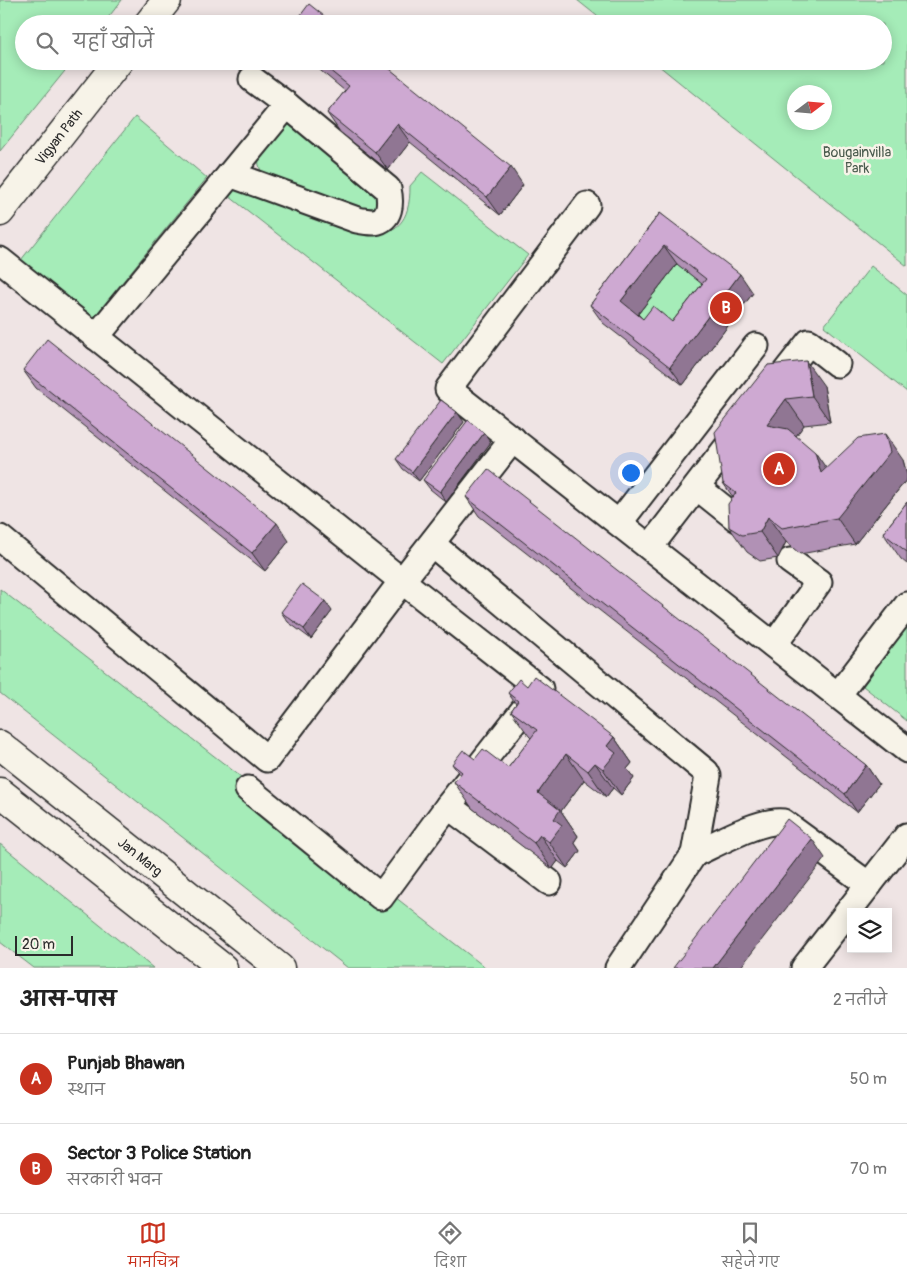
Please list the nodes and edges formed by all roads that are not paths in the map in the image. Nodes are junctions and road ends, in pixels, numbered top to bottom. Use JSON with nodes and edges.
{"nodes":[{"id":1,"x":167,"y":0,"type":"edge"},
{"id":2,"x":155,"y":15,"type":"edge"},
{"id":3,"x":112,"y":70,"type":"edge"},
{"id":4,"x":252,"y":79,"type":"dead end"},
{"id":5,"x":287,"y":105,"type":"junction"},
{"id":6,"x":230,"y":174,"type":"junction"},
{"id":7,"x":586,"y":205,"type":"dead end"},
{"id":8,"x":0,"y":212,"type":"edge"},
{"id":9,"x":0,"y":260,"type":"edge"},
{"id":10,"x":96,"y":337,"type":"junction"},
{"id":11,"x":756,"y":346,"type":"dead end"},
{"id":12,"x":837,"y":364,"type":"dead end"},
{"id":13,"x":513,"y":440,"type":"junction"},
{"id":14,"x":697,"y":487,"type":"junction"},
{"id":15,"x":737,"y":520,"type":"edge"},
{"id":16,"x":619,"y":523,"type":"junction"},
{"id":17,"x":0,"y":538,"type":"edge"},
{"id":18,"x":432,"y":544,"type":"junction"},
{"id":19,"x":650,"y":547,"type":"junction"},
{"id":20,"x":790,"y":561,"type":"dead end"},
{"id":21,"x":402,"y":581,"type":"junction"},
{"id":22,"x":907,"y":605,"type":"edge"},
{"id":23,"x":774,"y":645,"type":"junction"},
{"id":24,"x":838,"y":695,"type":"junction"},
{"id":25,"x":0,"y":745,"type":"edge"},
{"id":26,"x":907,"y":750,"type":"edge"},
{"id":27,"x":267,"y":759,"type":"junction"},
{"id":28,"x":0,"y":792,"type":"edge"},
{"id":29,"x":448,"y":806,"type":"junction"},
{"id":30,"x":907,"y":836,"type":"edge"},
{"id":31,"x":694,"y":854,"type":"junction"},
{"id":32,"x":549,"y":882,"type":"dead end"},
{"id":33,"x":869,"y":885,"type":"junction"},
{"id":34,"x":223,"y":968,"type":"edge"},
{"id":35,"x":280,"y":968,"type":"edge"},
{"id":36,"x":618,"y":968,"type":"edge"},
{"id":37,"x":804,"y":968,"type":"edge"}],
"edges":[{"from":1,"to":2,"type":"main road"},
{"from":3,"to":8,"type":"main road","name":"Vigyan Path"},
{"from":4,"to":5,"type":"street"},
{"from":5,"to":6,"type":"street"},
{"from":5,"to":6,"type":"street"},
{"from":6,"to":10,"type":"street"},
{"from":7,"to":13,"type":"street"},
{"from":9,"to":10,"type":"street"},
{"from":10,"to":21,"type":"street"},
{"from":11,"to":16,"type":"street"},
{"from":12,"to":14,"type":"street"},
{"from":13,"to":16,"type":"street"},
{"from":13,"to":18,"type":"street"},
{"from":14,"to":15,"type":"street"},
{"from":14,"to":19,"type":"street"},
{"from":16,"to":19,"type":"street"},
{"from":17,"to":27,"type":"street"},
{"from":18,"to":21,"type":"street"},
{"from":18,"to":31,"type":"street"},
{"from":19,"to":23,"type":"street"},
{"from":20,"to":23,"type":"street"},
{"from":21,"to":27,"type":"street"},
{"from":21,"to":29,"type":"street"},
{"from":22,"to":24,"type":"street"},
{"from":23,"to":24,"type":"street"},
{"from":24,"to":26,"type":"street"},
{"from":25,"to":35,"type":"main road","name":"Jan Marg"},
{"from":27,"to":29,"type":"street"},
{"from":28,"to":34,"type":"main road"},
{"from":29,"to":32,"type":"street"},
{"from":30,"to":33,"type":"street"},
{"from":31,"to":33,"type":"street"},
{"from":31,"to":36,"type":"street"},
{"from":33,"to":37,"type":"street"}]}
